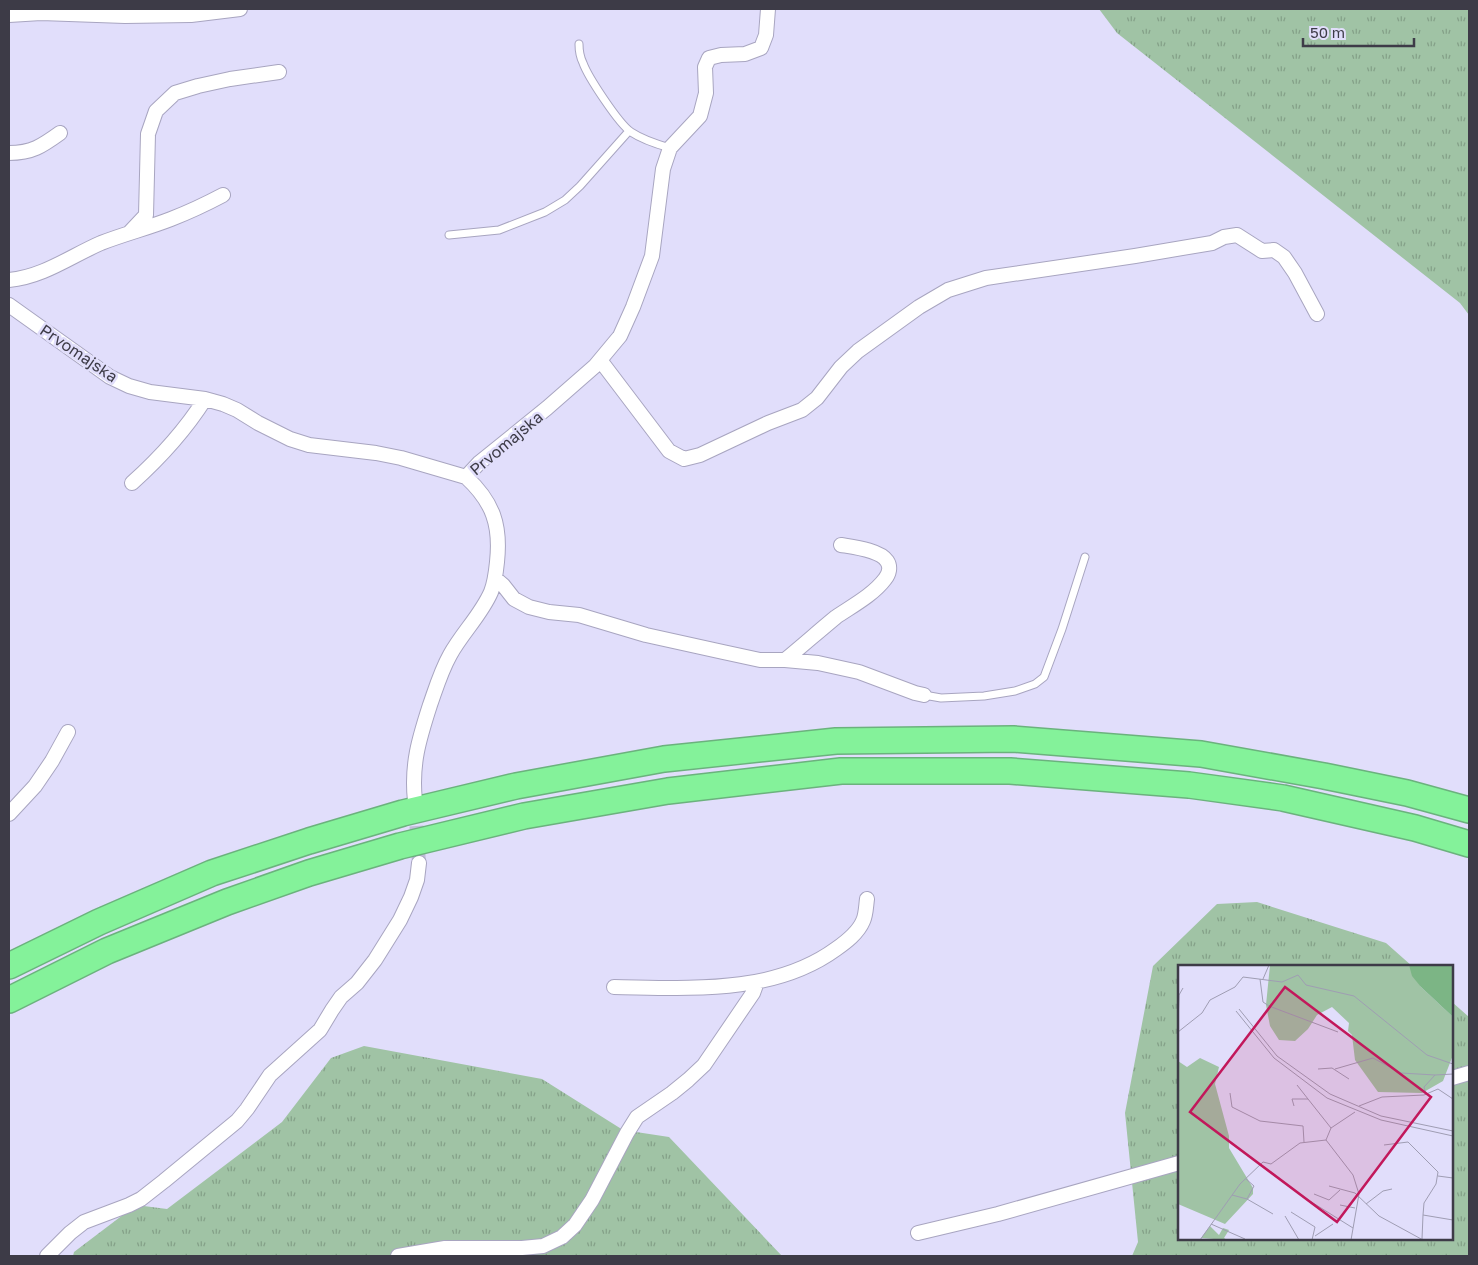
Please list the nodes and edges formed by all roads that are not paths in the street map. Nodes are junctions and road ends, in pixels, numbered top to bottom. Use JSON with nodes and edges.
{"nodes":[{"id":1,"x":240,"y":9,"type":"edge"},
{"id":2,"x":768,"y":9,"type":"edge"},
{"id":3,"x":9,"y":15,"type":"edge"},
{"id":4,"x":579,"y":44,"type":"dead end"},
{"id":5,"x":279,"y":72,"type":"dead end"},
{"id":6,"x":629,"y":131,"type":"junction"},
{"id":7,"x":60,"y":133,"type":"dead end"},
{"id":8,"x":670,"y":148,"type":"junction"},
{"id":9,"x":9,"y":153,"type":"edge"},
{"id":10,"x":223,"y":195,"type":"dead end"},
{"id":11,"x":130,"y":232,"type":"junction"},
{"id":12,"x":449,"y":235,"type":"dead end"},
{"id":13,"x":9,"y":280,"type":"edge"},
{"id":14,"x":9,"y":305,"type":"edge"},
{"id":15,"x":1317,"y":314,"type":"dead end"},
{"id":16,"x":600,"y":360,"type":"junction"},
{"id":17,"x":205,"y":400,"type":"junction"},
{"id":18,"x":466,"y":477,"type":"junction"},
{"id":19,"x":132,"y":482,"type":"dead end"},
{"id":20,"x":841,"y":545,"type":"dead end"},
{"id":21,"x":1085,"y":557,"type":"dead end"},
{"id":22,"x":496,"y":579,"type":"junction"},
{"id":23,"x":785,"y":660,"type":"junction"},
{"id":24,"x":924,"y":695,"type":"joint"},
{"id":25,"x":68,"y":732,"type":"dead end"},
{"id":26,"x":415,"y":801,"type":"tunnel mouth"},
{"id":27,"x":1469,"y":810,"type":"edge"},
{"id":28,"x":9,"y":814,"type":"edge"},
{"id":29,"x":1469,"y":844,"type":"edge"},
{"id":30,"x":419,"y":863,"type":"tunnel mouth"},
{"id":31,"x":867,"y":899,"type":"dead end"},
{"id":32,"x":9,"y":966,"type":"edge"},
{"id":33,"x":757,"y":982,"type":"junction"},
{"id":34,"x":614,"y":987,"type":"dead end"},
{"id":35,"x":9,"y":1000,"type":"edge"},
{"id":36,"x":1469,"y":1073,"type":"edge"},
{"id":37,"x":1453,"y":1078,"type":"edge"},
{"id":38,"x":1178,"y":1163,"type":"edge"},
{"id":39,"x":918,"y":1233,"type":"dead end"},
{"id":40,"x":47,"y":1256,"type":"edge"},
{"id":41,"x":398,"y":1256,"type":"edge"}],
"edges":[{"from":1,"to":3,"type":"street"},
{"from":2,"to":8,"type":"street","name":"Prvomajska"},
{"from":4,"to":6,"type":"lane"},
{"from":5,"to":11,"type":"street"},
{"from":6,"to":8,"type":"lane"},
{"from":6,"to":12,"type":"lane"},
{"from":7,"to":9,"type":"street"},
{"from":8,"to":16,"type":"street","name":"Prvomajska"},
{"from":10,"to":11,"type":"street"},
{"from":11,"to":13,"type":"street"},
{"from":14,"to":17,"type":"street","name":"Prvomajska"},
{"from":15,"to":16,"type":"street"},
{"from":16,"to":18,"type":"street","name":"Prvomajska"},
{"from":17,"to":18,"type":"street","name":"Prvomajska"},
{"from":17,"to":19,"type":"street"},
{"from":18,"to":22,"type":"street"},
{"from":20,"to":23,"type":"street"},
{"from":21,"to":24,"type":"lane"},
{"from":22,"to":23,"type":"street"},
{"from":22,"to":26,"type":"street"},
{"from":23,"to":24,"type":"street"},
{"from":25,"to":28,"type":"street"},
{"from":27,"to":32,"type":"highway"},
{"from":29,"to":35,"type":"highway"},
{"from":30,"to":40,"type":"street"},
{"from":31,"to":33,"type":"street"},
{"from":33,"to":34,"type":"street"},
{"from":33,"to":41,"type":"street"},
{"from":36,"to":37,"type":"street"},
{"from":38,"to":39,"type":"street"}]}
